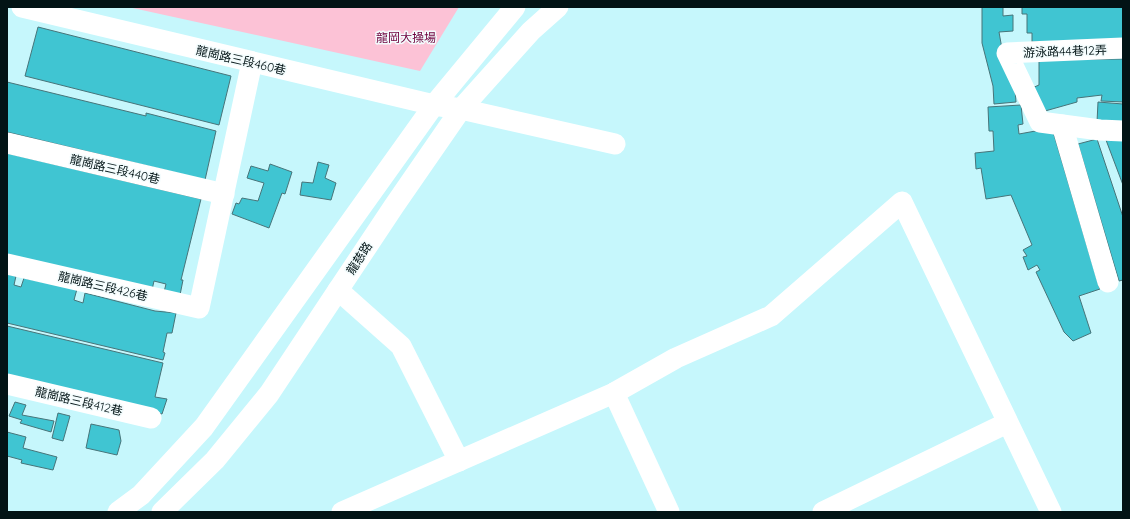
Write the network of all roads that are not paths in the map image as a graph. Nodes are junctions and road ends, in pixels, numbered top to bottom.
1 (22, 7) edge
2 (515, 7) edge
3 (558, 7) edge
4 (1123, 48) edge
5 (252, 62) junction
6 (434, 105) junction
7 (461, 109) junction
8 (1062, 125) junction
9 (1123, 131) edge
10 (7, 143) edge
11 (615, 144) dead end
12 (224, 194) junction
13 (7, 264) edge
14 (1108, 282) dead end
15 (338, 290) junction
16 (7, 384) edge
17 (614, 393) junction
18 (150, 418) dead end
19 (1007, 423) junction
20 (459, 461) junction
21 (118, 512) edge
22 (162, 512) edge
23 (342, 512) edge
24 (669, 512) edge
25 (823, 512) edge
26 (1051, 512) edge

1 - 5 street, 龍崗路三段460巷
2 - 6 street
3 - 7 street, 龍慈路
4 - 8 street, 游泳路44巷12弄
5 - 6 street, 龍崗路三段460巷
5 - 12 street
6 - 7 street, 龍崗路三段460巷
6 - 21 street
7 - 11 street, 龍崗路三段460巷
7 - 15 street, 龍慈路
8 - 9 street
8 - 14 street
10 - 12 street, 龍崗路三段440巷
12 - 13 street, 龍崗路三段426巷
15 - 20 street
15 - 22 street, 龍慈路
16 - 18 street, 龍崗路三段412巷
17 - 19 street
17 - 20 street
17 - 24 street
19 - 25 street
19 - 26 street
20 - 23 street

